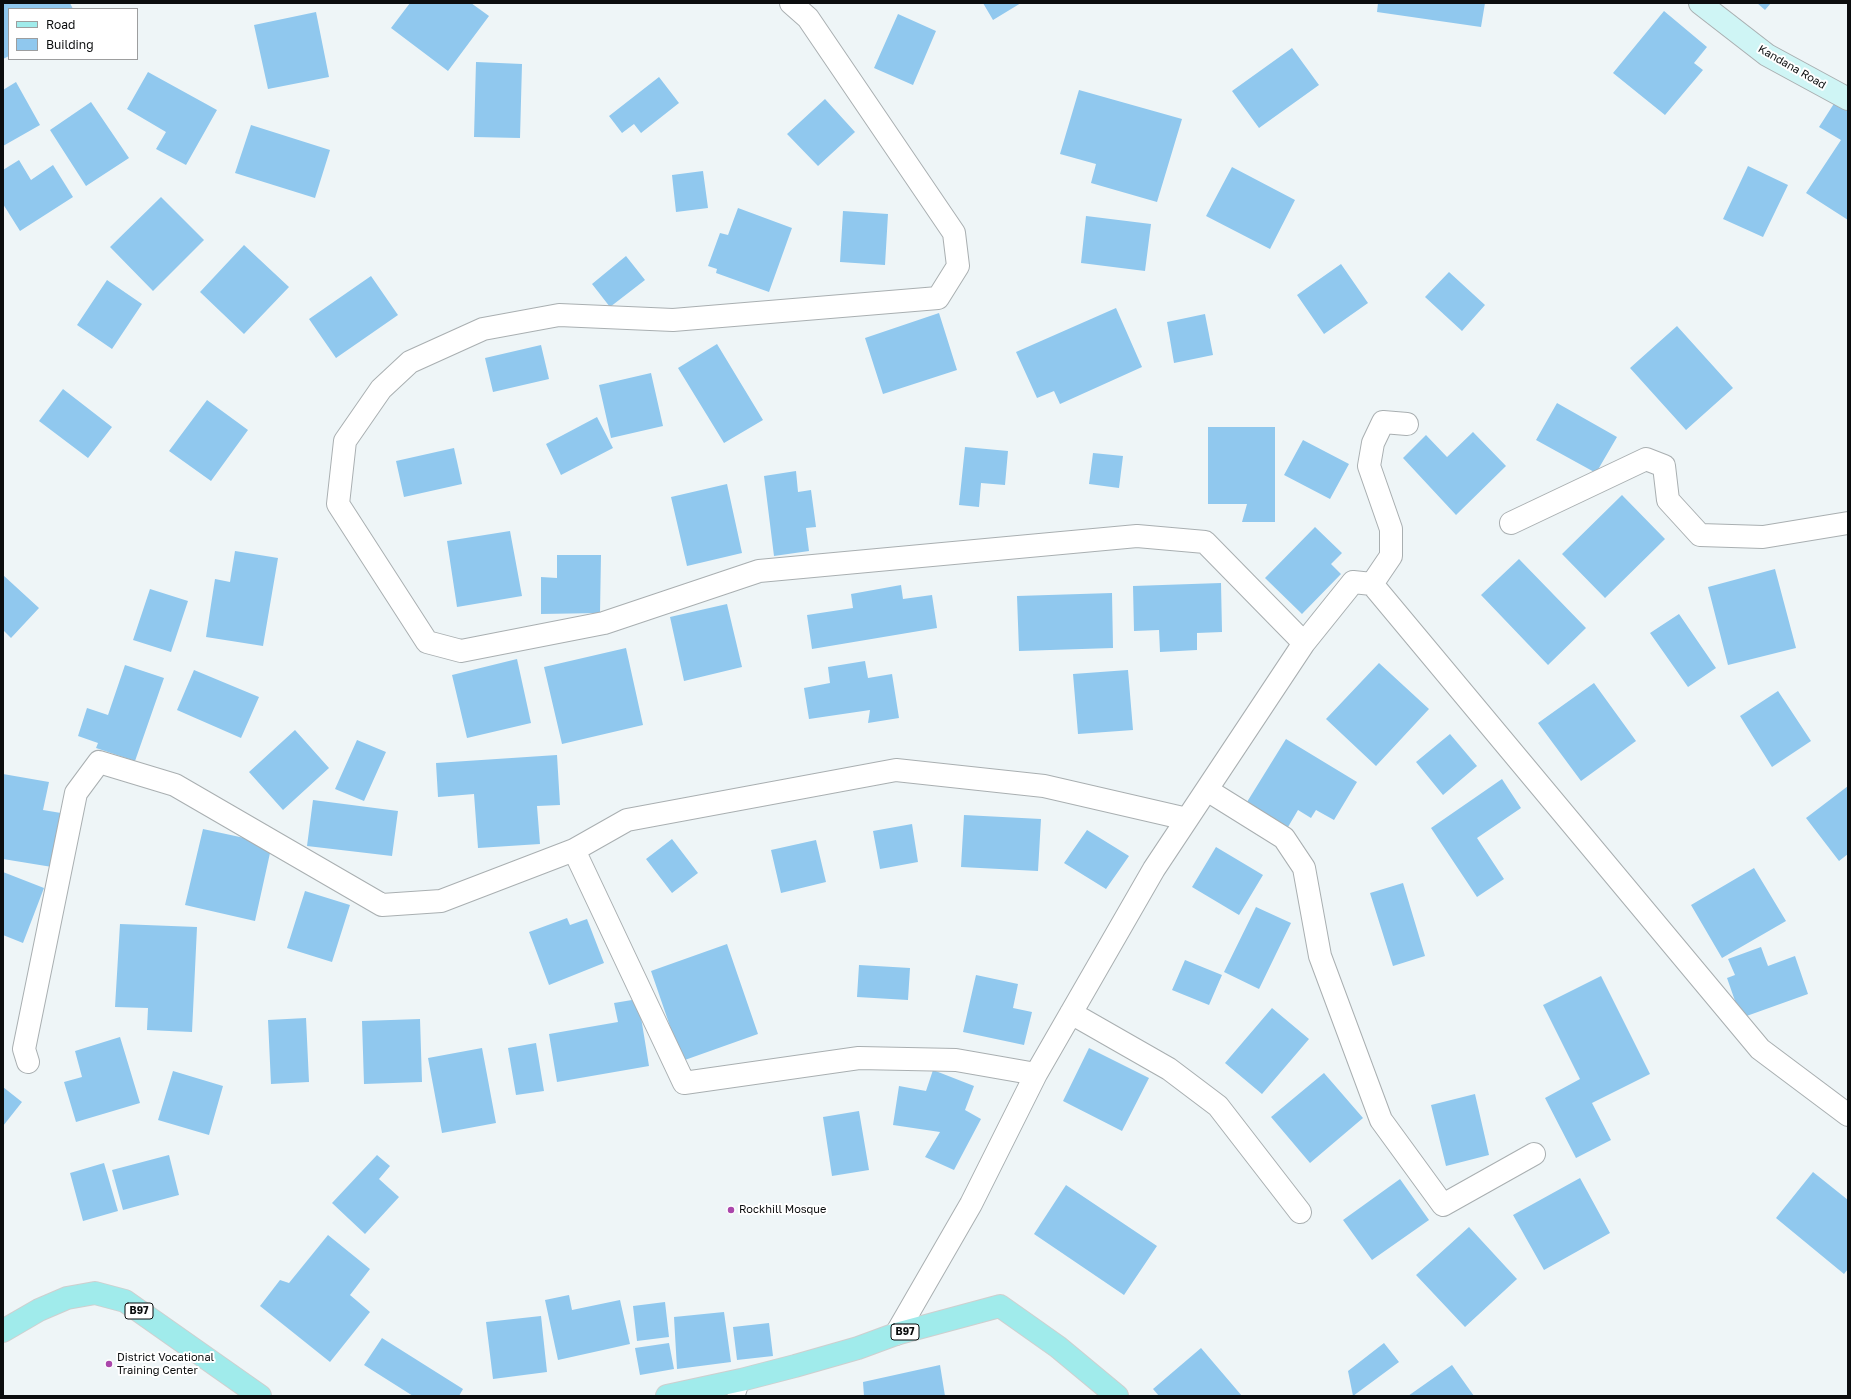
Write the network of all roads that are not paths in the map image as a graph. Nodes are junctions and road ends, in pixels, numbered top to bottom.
1 (791, 3) edge
2 (1700, 3) edge
3 (1848, 99) edge
4 (1407, 424) dead end
5 (1511, 523) dead end
6 (1848, 523) edge
7 (1372, 584) junction
8 (1304, 643) junction
9 (1207, 790) junction
10 (1187, 820) junction
11 (574, 850) junction
12 (1071, 1013) junction
13 (28, 1062) dead end
14 (1036, 1074) junction
15 (1848, 1114) edge
16 (1534, 1154) dead end
17 (1300, 1212) dead end
18 (3, 1331) edge
19 (896, 1334) junction
20 (739, 1388) edge
21 (260, 1396) edge
22 (667, 1396) edge
23 (1117, 1396) edge

1 - 8 street
2 - 3 street, Kandana Road
4 - 7 street
5 - 6 street
7 - 8 street
7 - 15 street
8 - 9 street
9 - 10 street
9 - 16 street
10 - 11 street
10 - 12 street
11 - 13 street
11 - 14 street
12 - 14 street
12 - 17 street
14 - 19 street
18 - 21 main road, B97
19 - 20 main road, B97
19 - 23 main road, B97
20 - 22 main road, B97

